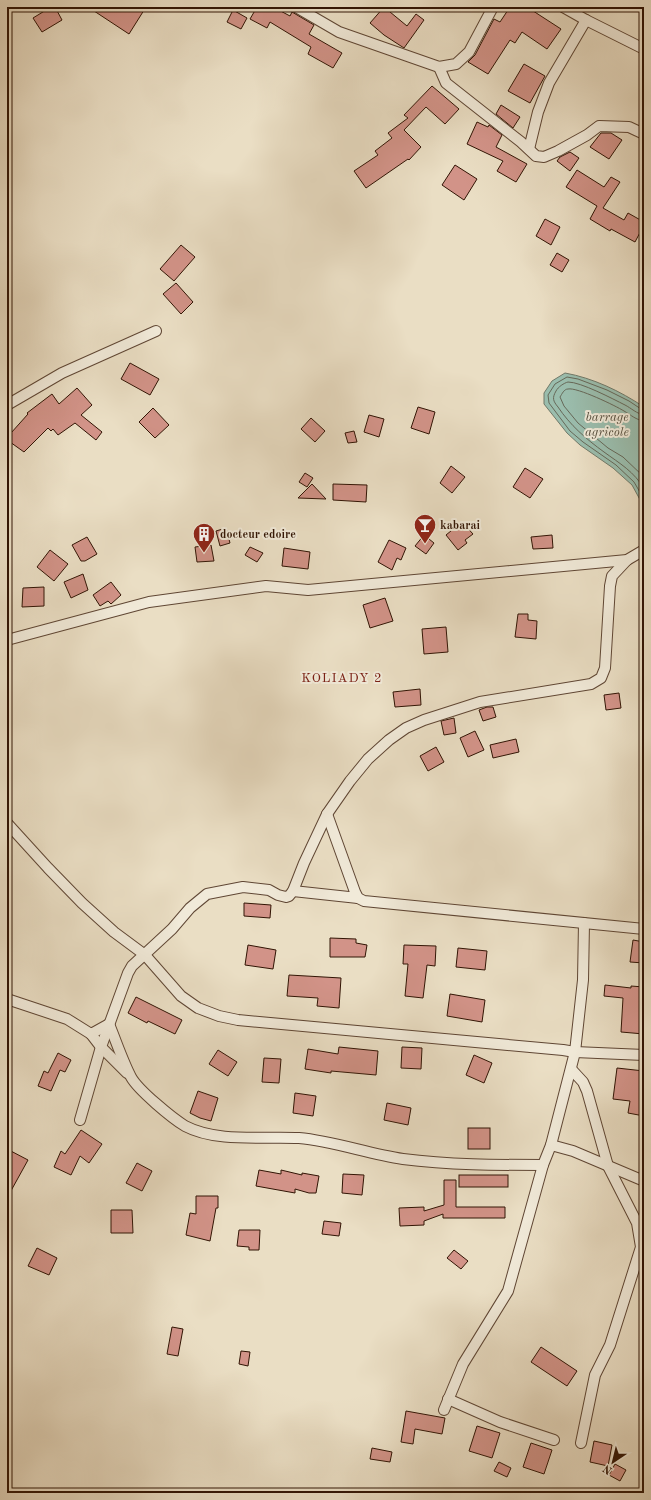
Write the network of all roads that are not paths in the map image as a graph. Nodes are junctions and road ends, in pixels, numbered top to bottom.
1 (296, 7) edge
2 (493, 7) edge
3 (563, 7) edge
4 (586, 20) junction
5 (644, 49) edge
6 (439, 67) junction
7 (644, 134) edge
8 (529, 149) junction
9 (156, 331) dead end
10 (7, 405) edge
11 (644, 550) edge
12 (628, 560) junction
13 (7, 640) edge
14 (327, 814) junction
15 (7, 823) edge
16 (293, 891) junction
17 (358, 898) junction
18 (584, 924) junction
19 (644, 929) edge
20 (145, 955) junction
21 (7, 999) edge
22 (109, 1024) junction
23 (91, 1034) junction
24 (101, 1047) junction
25 (575, 1052) junction
26 (644, 1055) edge
27 (571, 1069) junction
28 (132, 1078) junction
29 (80, 1120) dead end
30 (551, 1145) junction
31 (543, 1165) junction
32 (608, 1166) junction
33 (644, 1181) edge
34 (448, 1399) junction
35 (444, 1410) dead end
36 (554, 1440) dead end
37 (581, 1442) dead end

1 - 6 street
2 - 6 street
3 - 4 street
4 - 5 street
4 - 8 street
6 - 8 street
7 - 8 street
9 - 10 street
11 - 12 street
12 - 13 street
12 - 14 street
14 - 16 street
14 - 17 street
15 - 20 street
16 - 17 street
16 - 20 street
17 - 18 street
18 - 19 street
18 - 25 street
20 - 22 street
20 - 25 street
21 - 23 street
22 - 23 street
22 - 24 street
22 - 28 street
23 - 24 street
24 - 28 street
24 - 29 street
25 - 26 street
25 - 27 street
27 - 30 street
27 - 32 street
28 - 31 street
30 - 31 street
30 - 32 street
31 - 34 street
32 - 33 street
32 - 37 street
34 - 35 street
34 - 36 street

